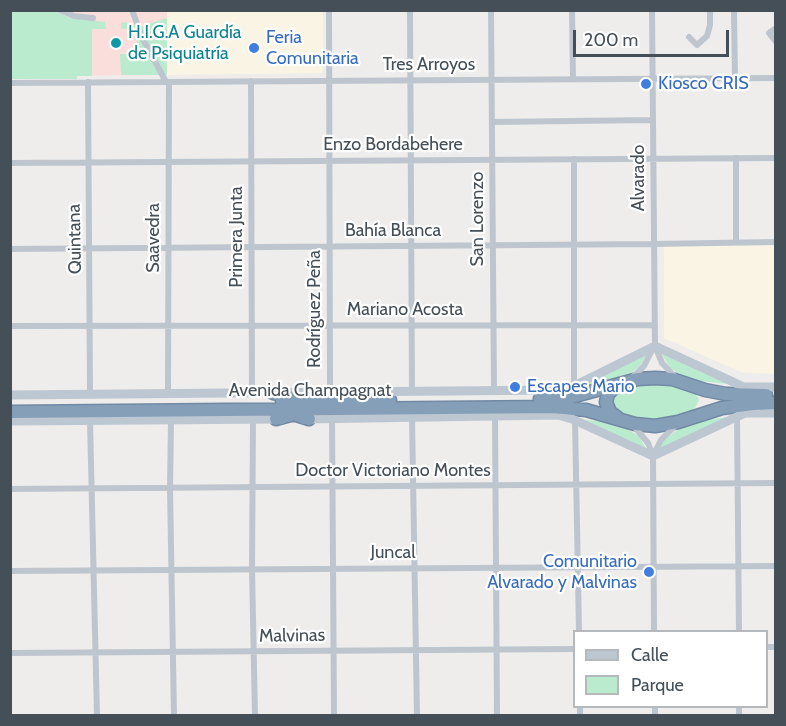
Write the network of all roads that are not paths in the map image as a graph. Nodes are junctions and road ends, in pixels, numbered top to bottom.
1 (60, 10) edge
2 (132, 10) edge
3 (329, 10) edge
4 (410, 10) edge
5 (491, 10) edge
6 (572, 10) edge
7 (652, 10) edge
8 (710, 10) edge
9 (734, 11) edge
10 (93, 18) dead end
11 (776, 28) edge
12 (689, 37) dead end
13 (776, 42) edge
14 (653, 78) junction
15 (735, 78) junction
16 (776, 78) edge
17 (573, 79) junction
18 (410, 80) junction
19 (492, 80) junction
20 (251, 81) junction
21 (330, 81) junction
22 (10, 82) edge
23 (88, 82) junction
24 (167, 82) junction
25 (653, 120) junction
26 (492, 122) junction
27 (736, 158) junction
28 (776, 158) edge
29 (574, 159) junction
30 (654, 159) junction
31 (411, 160) junction
32 (492, 160) junction
33 (251, 161) junction
34 (330, 161) junction
35 (89, 162) junction
36 (169, 162) junction
37 (10, 163) edge
38 (736, 242) junction
39 (776, 242) edge
40 (653, 244) junction
41 (493, 245) junction
42 (574, 245) junction
43 (412, 246) junction
44 (251, 247) junction
45 (330, 247) junction
46 (90, 248) junction
47 (169, 248) junction
48 (10, 249) edge
49 (330, 325) junction
50 (412, 325) junction
51 (494, 325) junction
52 (573, 325) junction
53 (655, 325) junction
54 (10, 326) edge
55 (90, 326) junction
56 (169, 326) junction
57 (252, 326) junction
58 (655, 346) junction
59 (689, 384) junction
60 (574, 386) junction
61 (616, 386) junction
62 (744, 387) junction
63 (776, 387) edge
64 (494, 390) junction
65 (559, 390) junction
66 (412, 392) junction
67 (252, 393) junction
68 (90, 394) junction
69 (168, 394) junction
70 (10, 395) edge
71 (776, 395) edge
72 (10, 403) edge
73 (776, 404) edge
74 (310, 405) junction
75 (331, 405) junction
76 (352, 405) junction
77 (386, 405) junction
78 (276, 406) junction
79 (10, 412) edge
80 (776, 413) edge
81 (558, 415) junction
82 (741, 415) junction
83 (495, 416) junction
84 (412, 417) junction
85 (689, 418) junction
86 (253, 420) junction
87 (575, 420) junction
88 (619, 420) junction
89 (10, 421) edge
90 (90, 421) junction
91 (171, 421) junction
92 (653, 456) junction
93 (738, 483) junction
94 (776, 483) edge
95 (653, 484) junction
96 (495, 485) junction
97 (576, 485) junction
98 (333, 486) junction
99 (414, 486) junction
100 (253, 487) junction
101 (91, 488) junction
102 (170, 488) junction
103 (10, 489) edge
104 (654, 566) junction
105 (738, 566) junction
106 (776, 566) edge
107 (496, 567) junction
108 (578, 567) junction
109 (415, 568) junction
110 (252, 569) junction
111 (333, 569) junction
112 (171, 570) junction
113 (10, 571) edge
114 (93, 571) junction
115 (579, 630) edge
116 (654, 630) edge
117 (739, 630) edge
118 (496, 649) junction
119 (573, 649) edge
120 (334, 650) junction
121 (416, 650) junction
122 (254, 651) junction
123 (95, 652) junction
124 (173, 652) junction
125 (10, 653) edge
126 (97, 716) edge
127 (174, 716) edge
128 (255, 716) edge
129 (334, 716) edge
130 (417, 716) edge
131 (497, 716) edge

1 - 10 street
2 - 24 street
3 - 21 street, Rodríguez Peña
4 - 18 street
5 - 19 street, San Lorenzo
6 - 17 street
7 - 14 street, Alvarado
8 - 12 street
9 - 15 street
11 - 13 street
14 - 15 street, Tres Arroyos
14 - 17 street, Tres Arroyos
14 - 25 street, Alvarado
15 - 16 street, Tres Arroyos
17 - 19 street, Tres Arroyos
18 - 19 street, Tres Arroyos
18 - 21 street, Tres Arroyos
18 - 31 street
19 - 26 street, San Lorenzo
20 - 21 street, Tres Arroyos
20 - 24 street, Tres Arroyos
20 - 33 street, Primera Junta
21 - 34 street, Rodríguez Peña
22 - 23 street, Tres Arroyos
23 - 24 street, Tres Arroyos
23 - 35 street, Quintana
24 - 36 street, Saavedra
25 - 26 street
25 - 30 street, Alvarado
26 - 32 street, San Lorenzo
27 - 28 street, Enzo Bordabehere
27 - 30 street, Enzo Bordabehere
27 - 38 street
29 - 30 street, Enzo Bordabehere
29 - 32 street, Enzo Bordabehere
29 - 42 street
30 - 40 street, Alvarado
31 - 32 street, Enzo Bordabehere
31 - 34 street, Enzo Bordabehere
31 - 43 street
32 - 41 street, San Lorenzo
33 - 34 street, Enzo Bordabehere
33 - 36 street, Enzo Bordabehere
33 - 44 street, Primera Junta
34 - 45 street, Rodríguez Peña
35 - 36 street, Enzo Bordabehere
35 - 37 street, Enzo Bordabehere
35 - 46 street, Quintana
36 - 47 street, Saavedra
38 - 39 street, Bahía Blanca
38 - 40 street, Bahía Blanca
40 - 42 street, Bahía Blanca
40 - 53 street, Alvarado
41 - 42 street, Bahía Blanca
41 - 43 street, Bahía Blanca
41 - 51 street, San Lorenzo
42 - 52 street
43 - 45 street, Bahía Blanca
43 - 50 street
44 - 45 street, Bahía Blanca
44 - 47 street, Bahía Blanca
44 - 57 street, Primera Junta
45 - 49 street, Rodríguez Peña
46 - 47 street, Bahía Blanca
46 - 48 street, Bahía Blanca
46 - 55 street, Quintana
47 - 56 street, Saavedra
49 - 50 street, Mariano Acosta
49 - 57 street, Mariano Acosta
49 - 75 street, Rodríguez Peña
50 - 51 street, Mariano Acosta
50 - 66 street
51 - 52 street, Mariano Acosta
51 - 64 street, San Lorenzo
52 - 53 street, Mariano Acosta
52 - 60 street
53 - 58 street, Alvarado
54 - 55 street, Mariano Acosta
55 - 56 street, Mariano Acosta
55 - 68 street, Quintana
56 - 57 street, Mariano Acosta
56 - 69 street, Saavedra
57 - 67 street, Primera Junta
58 - 59 street
58 - 60 street, Avenida Champagnat
58 - 61 street
58 - 62 street, Avenida Champagnat
59 - 61 highway, Avenida Champagnat
59 - 62 street, Avenida Champagnat
59 - 71 highway, Avenida Champagnat
59 - 85 highway
60 - 65 street, Avenida Champagnat
61 - 65 street, Avenida Champagnat
61 - 77 highway, Avenida Champagnat
61 - 88 highway
62 - 63 street, Avenida Champagnat
64 - 65 street, Avenida Champagnat
64 - 66 street, Avenida Champagnat
66 - 77 street, Avenida Champagnat
67 - 69 street, Avenida Champagnat
67 - 78 street, Avenida Champagnat
68 - 69 street, Avenida Champagnat
68 - 70 street, Avenida Champagnat
72 - 78 highway, Avenida Champagnat
73 - 85 highway, Avenida Champagnat
74 - 75 highway, Avenida Champagnat
74 - 75 street, Avenida Champagnat
74 - 78 highway, Avenida Champagnat
74 - 78 street, Avenida Champagnat
74 - 78 highway
74 - 78 highway
75 - 76 highway, Avenida Champagnat
75 - 76 street, Avenida Champagnat
75 - 98 street, Rodríguez Peña
76 - 77 highway, Avenida Champagnat
76 - 77 highway
76 - 77 highway
77 - 84 street, Avenida Champagnat
77 - 88 highway, Avenida Champagnat
78 - 79 highway, Avenida Champagnat
78 - 86 street, Avenida Champagnat
80 - 82 street, Avenida Champagnat
81 - 83 street, Avenida Champagnat
81 - 87 street, Avenida Champagnat
81 - 88 street, Avenida Champagnat
82 - 85 street, Avenida Champagnat
82 - 92 street, Avenida Champagnat
82 - 93 street
83 - 84 street, Avenida Champagnat
83 - 96 street
84 - 99 street
85 - 88 highway, Avenida Champagnat
85 - 92 street
86 - 91 street, Avenida Champagnat
86 - 100 street
87 - 92 street, Avenida Champagnat
87 - 97 street
88 - 92 street
89 - 90 street, Avenida Champagnat
90 - 91 street, Avenida Champagnat
90 - 101 street
91 - 102 street
92 - 95 street
93 - 94 street, Doctor Victoriano Montes
93 - 95 street, Doctor Victoriano Montes
93 - 105 street
95 - 97 street, Doctor Victoriano Montes
95 - 104 street
96 - 97 street, Doctor Victoriano Montes
96 - 99 street, Doctor Victoriano Montes
96 - 107 street
97 - 108 street
98 - 99 street, Doctor Victoriano Montes
98 - 100 street, Doctor Victoriano Montes
98 - 111 street, Rodríguez Peña
99 - 109 street
100 - 102 street, Doctor Victoriano Montes
100 - 110 street
101 - 102 street, Doctor Victoriano Montes
101 - 103 street, Doctor Victoriano Montes
101 - 114 street
102 - 112 street
104 - 105 street, Juncal
104 - 108 street, Juncal
104 - 116 street
105 - 106 street, Juncal
105 - 117 street
107 - 108 street, Juncal
107 - 109 street, Juncal
107 - 118 street
108 - 115 street
109 - 111 street, Juncal
109 - 121 street
110 - 111 street, Juncal
110 - 112 street, Juncal
110 - 122 street
111 - 120 street, Rodríguez Peña
112 - 114 street, Juncal
112 - 124 street
113 - 114 street, Juncal
114 - 123 street
118 - 119 street, Malvinas
118 - 121 street, Malvinas
118 - 131 street
120 - 121 street, Malvinas
120 - 122 street, Malvinas
120 - 129 street, Rodríguez Peña
121 - 130 street
122 - 124 street, Malvinas
122 - 128 street
123 - 124 street, Malvinas
123 - 125 street, Malvinas
123 - 126 street
124 - 127 street

